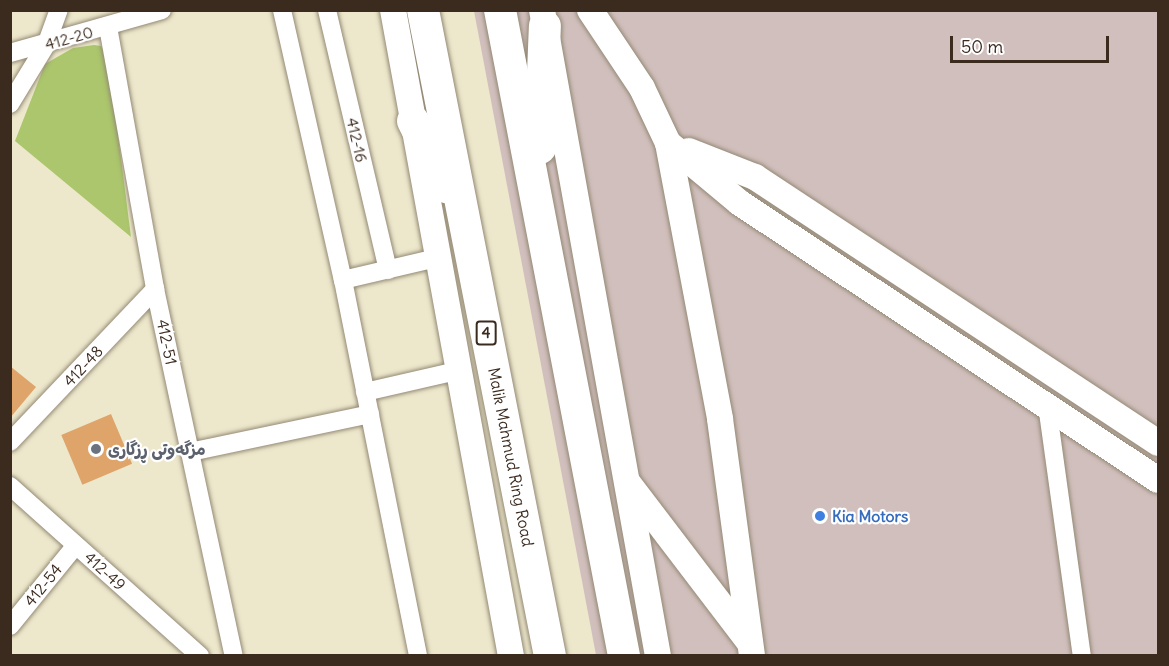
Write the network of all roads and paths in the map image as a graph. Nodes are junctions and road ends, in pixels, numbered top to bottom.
1 (59, 10) edge
2 (162, 10) edge
3 (282, 10) edge
4 (327, 10) edge
5 (393, 10) edge
6 (423, 10) edge
7 (500, 10) edge
8 (592, 11) edge
9 (544, 18) edge
10 (108, 27) junction
11 (46, 45) junction
12 (10, 53) edge
13 (10, 104) edge
14 (413, 121) junction
15 (668, 143) junction
16 (755, 177) junction
17 (538, 197) junction
18 (740, 203) junction
19 (465, 227) junction
20 (437, 258) junction
21 (388, 270) junction
22 (343, 280) junction
23 (155, 289) junction
24 (457, 371) junction
25 (365, 392) junction
26 (1047, 405) junction
27 (370, 414) junction
28 (10, 442) edge
29 (1158, 443) edge
30 (190, 452) junction
31 (624, 477) junction
32 (1158, 480) edge
33 (11, 488) edge
34 (76, 545) junction
35 (10, 626) edge
36 (752, 650) edge
37 (201, 656) edge
38 (234, 656) edge
39 (418, 656) edge
40 (511, 656) edge
41 (550, 656) edge
42 (624, 656) edge
43 (658, 656) edge
44 (1082, 656) edge

1 - 11 street
2 - 10 street, 412-20
3 - 22 street
4 - 21 street, 412-16
5 - 14 street
6 - 19 highway, Malik Mahmud Ring Road / 4
7 - 17 highway
8 - 15 street
9 - 17 highway
9 - 31 street
10 - 11 street, 412-20
10 - 23 street, 412-51
11 - 12 street, 412-20
11 - 13 street
14 - 19 highway
14 - 20 street
15 - 16 street
15 - 18 street
15 - 36 street
16 - 18 street
16 - 29 street
17 - 42 highway
18 - 26 street
19 - 41 highway, Malik Mahmud Ring Road / 4
20 - 21 street
20 - 24 street
21 - 22 street
22 - 25 street
23 - 28 street, 412-48
23 - 30 street, 412-51
24 - 25 street
24 - 40 street
25 - 27 street
26 - 32 street
26 - 44 street
27 - 30 street
27 - 39 street
30 - 38 street, 412-51
31 - 36 street
31 - 43 street
33 - 34 street, 412-49
34 - 35 street, 412-54
34 - 37 street, 412-49

